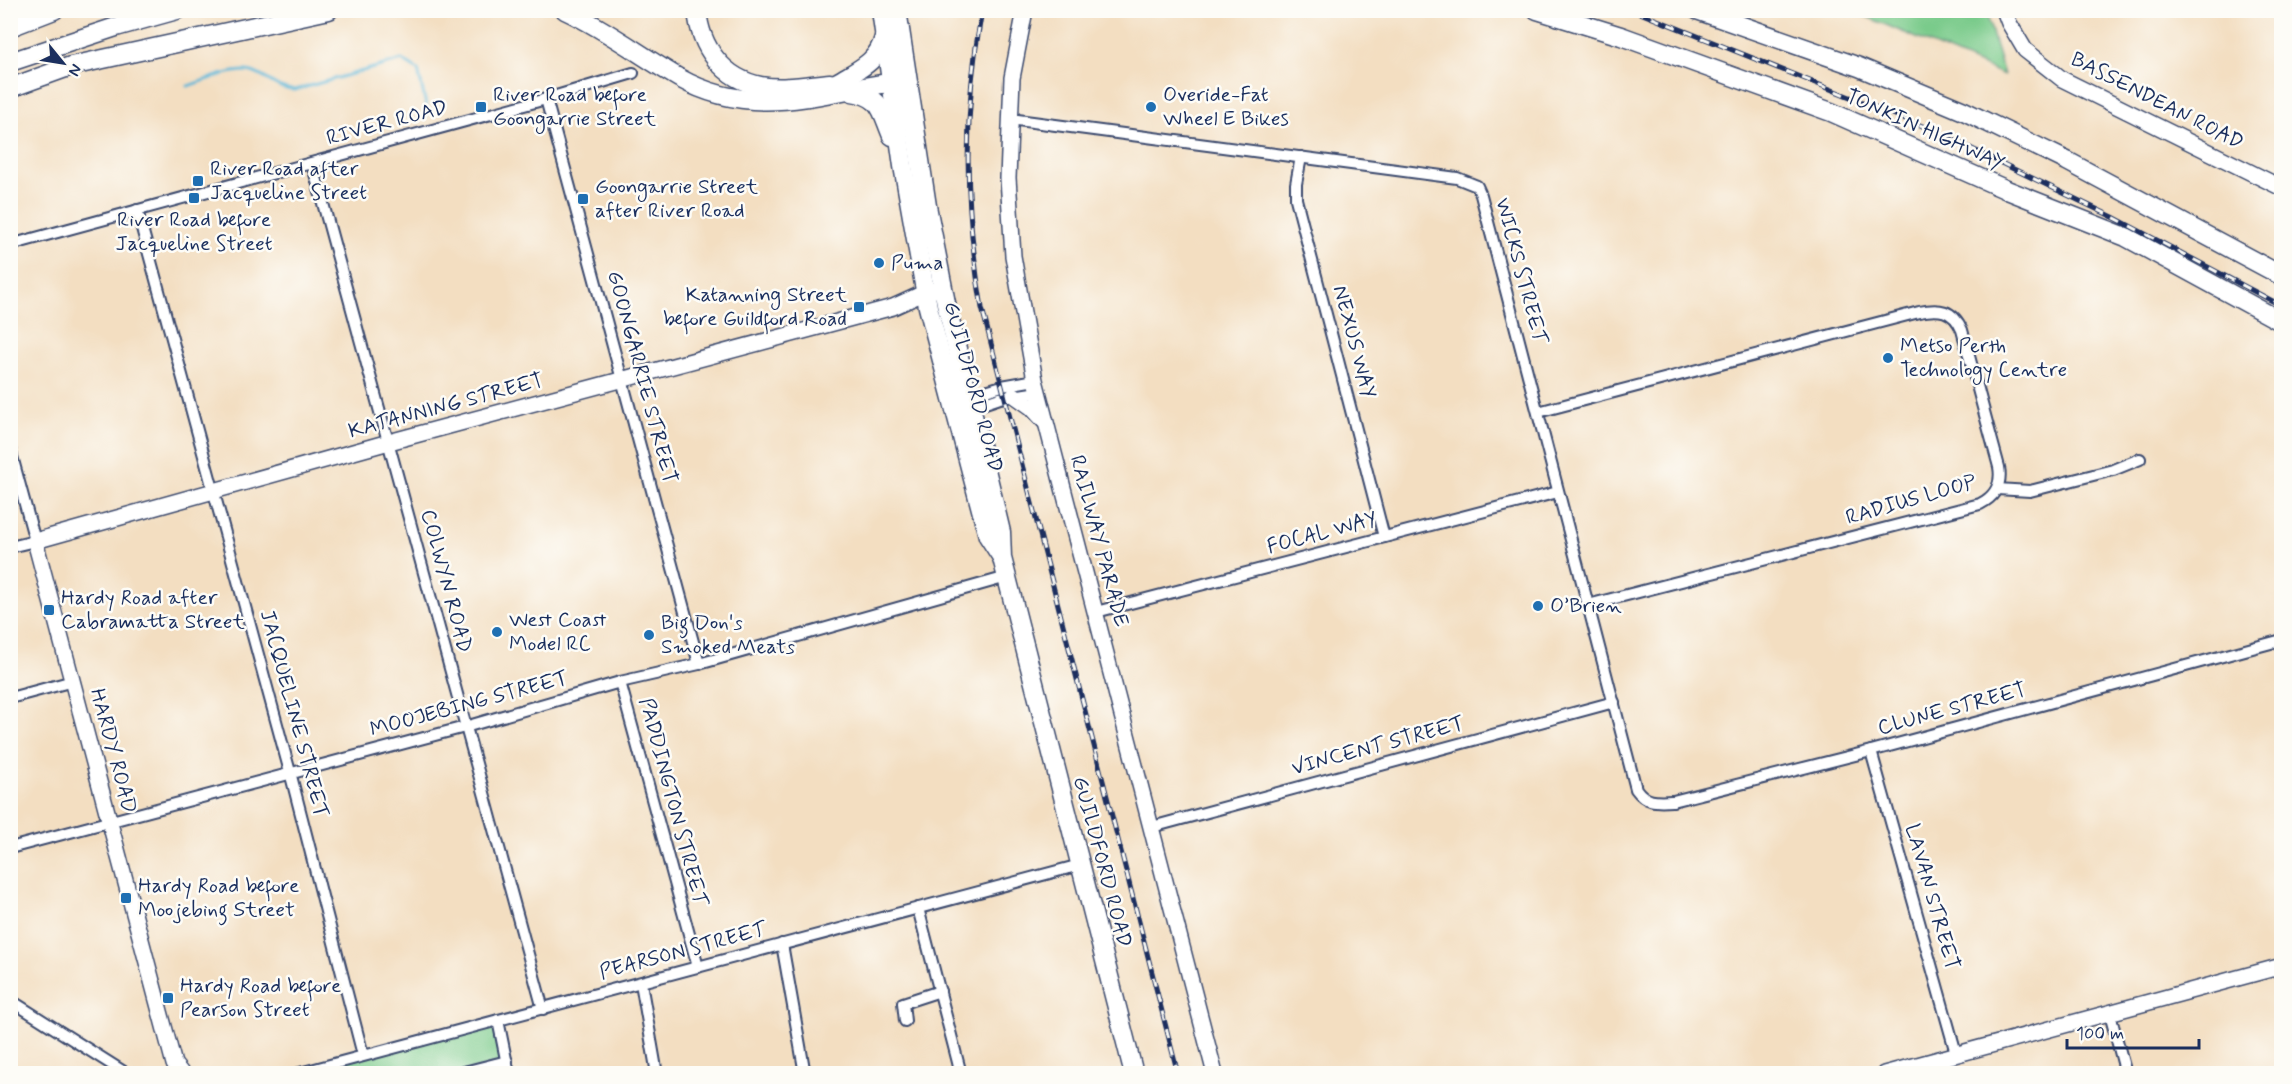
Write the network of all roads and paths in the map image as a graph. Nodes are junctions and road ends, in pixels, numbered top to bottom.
1 (54, 10) edge
2 (177, 10) edge
3 (271, 10) edge
4 (329, 10) edge
5 (566, 10) edge
6 (697, 10) edge
7 (881, 10) edge
8 (897, 10) edge
9 (1025, 10) edge
10 (1527, 10) edge
11 (1697, 10) edge
12 (2004, 10) edge
13 (1545, 13) edge
14 (10, 27) edge
15 (885, 35) junction
16 (103, 59) junction
17 (10, 62) edge
18 (633, 73) dead end
19 (898, 76) junction
20 (842, 86) junction
21 (10, 88) edge
22 (546, 99) junction
23 (1010, 119) junction
24 (1301, 157) junction
25 (312, 163) junction
26 (903, 166) junction
27 (2282, 188) edge
28 (2007, 190) junction
29 (2139, 201) junction
30 (137, 210) junction
31 (10, 245) edge
32 (2282, 264) edge
33 (2282, 276) edge
34 (936, 297) junction
35 (2282, 322) edge
36 (2282, 335) edge
37 (623, 380) junction
38 (1037, 386) junction
39 (1014, 395) junction
40 (962, 405) junction
41 (1538, 412) junction
42 (1047, 424) junction
43 (389, 442) junction
44 (10, 449) edge
45 (2140, 459) dead end
46 (1997, 489) junction
47 (214, 492) junction
48 (1558, 492) junction
49 (1384, 537) junction
50 (35, 541) junction
51 (10, 548) edge
52 (1007, 577) junction
53 (1588, 605) junction
54 (1096, 612) junction
55 (2282, 640) edge
56 (699, 664) junction
57 (73, 681) junction
58 (620, 682) junction
59 (10, 698) edge
60 (1614, 702) junction
61 (465, 727) junction
62 (1871, 751) junction
63 (290, 772) junction
64 (1636, 789) joint
65 (110, 820) junction
66 (1152, 827) junction
67 (10, 848) edge
68 (1080, 865) junction
69 (918, 908) junction
70 (782, 944) junction
71 (2282, 966) edge
72 (698, 967) junction
73 (640, 983) junction
74 (940, 991) junction
75 (10, 1000) edge
76 (543, 1009) junction
77 (2110, 1014) junction
78 (498, 1020) junction
79 (905, 1021) dead end
80 (1956, 1053) junction
81 (363, 1055) junction
82 (507, 1061) junction
83 (176, 1070) edge
84 (127, 1074) edge
85 (296, 1074) edge
86 (456, 1074) edge
87 (509, 1074) edge
88 (657, 1074) edge
89 (806, 1074) edge
90 (961, 1074) edge
91 (1134, 1074) edge
92 (1215, 1074) edge
93 (1884, 1074) edge
94 (2127, 1074) edge

1 - 14 highway
2 - 17 highway
3 - 16 highway
4 - 16 highway
5 - 20 highway
6 - 20 highway
7 - 15 highway, GUILDFORD ROAD
8 - 19 highway, GUILDFORD ROAD
9 - 23 street, RAILWAY PARADE
10 - 13 highway, TONKIN HIGHWAY
11 - 29 highway, TONKIN HIGHWAY
12 - 27 street, BASSENDEAN ROAD
13 - 28 highway, TONKIN HIGHWAY
15 - 19 highway, GUILDFORD ROAD
15 - 20 highway
16 - 21 highway
18 - 22 street, RIVER ROAD
19 - 20 highway
19 - 26 highway, GUILDFORD ROAD
19 - 34 highway, GUILDFORD ROAD
20 - 26 highway
22 - 25 street, RIVER ROAD
22 - 37 street, GOONGARRIE STREET
23 - 24 street, WICKS STREET
23 - 38 street, RAILWAY PARADE
24 - 41 street, WICKS STREET
24 - 49 street, NEXUS WAY
25 - 30 street, RIVER ROAD
25 - 43 street, COLWYN ROAD
26 - 34 highway, GUILDFORD ROAD
28 - 35 highway, TONKIN HIGHWAY
28 - 36 highway
29 - 32 highway
29 - 33 highway, TONKIN HIGHWAY
30 - 31 street, RIVER ROAD
30 - 47 street, JACQUELINE STREET
34 - 37 street, KATANNING STREET
34 - 40 highway, GUILDFORD ROAD
37 - 43 street, KATANNING STREET
37 - 56 street, GOONGARRIE STREET
38 - 39 street
38 - 40 street
38 - 42 street, RAILWAY PARADE
39 - 40 street
39 - 42 street
40 - 52 highway, GUILDFORD ROAD
41 - 46 street, RADIUS LOOP
41 - 48 street, WICKS STREET
42 - 54 street, RAILWAY PARADE
43 - 47 street, KATANNING STREET
43 - 61 street, COLWYN ROAD
44 - 50 street, HARDY ROAD
45 - 46 street
46 - 53 street, RADIUS LOOP
47 - 50 street, KATANNING STREET
47 - 63 street, JACQUELINE STREET
48 - 49 street, FOCAL WAY
48 - 53 street, WICKS STREET
49 - 54 street, FOCAL WAY
50 - 51 street, KATANNING STREET
50 - 57 street, HARDY ROAD
52 - 56 street, MOOJEBING STREET
52 - 68 highway, GUILDFORD ROAD
53 - 60 street, WICKS STREET
54 - 66 street, RAILWAY PARADE
55 - 62 street, CLUNE STREET
56 - 58 street, MOOJEBING STREET
57 - 59 street
57 - 65 street, HARDY ROAD
58 - 61 street, MOOJEBING STREET
58 - 72 street, PADDINGTON STREET
60 - 64 street, WICKS STREET
60 - 66 street, VINCENT STREET
61 - 63 street, MOOJEBING STREET
61 - 76 street, COLWYN ROAD
62 - 64 street, CLUNE STREET
62 - 80 street, LAVAN STREET
63 - 65 street, MOOJEBING STREET
63 - 81 street, JACQUELINE STREET
65 - 67 street, MOOJEBING STREET
65 - 83 street, HARDY ROAD
66 - 92 street, RAILWAY PARADE
68 - 69 street, PEARSON STREET
68 - 91 highway, GUILDFORD ROAD
69 - 70 street, PEARSON STREET
69 - 74 street
70 - 72 street, PEARSON STREET
70 - 89 street
71 - 77 street
72 - 73 street, PEARSON STREET
73 - 76 street, PEARSON STREET
73 - 88 street
74 - 79 street
74 - 90 street
75 - 84 street
76 - 78 street, PEARSON STREET
77 - 80 street
77 - 94 street
78 - 81 street, PEARSON STREET
78 - 82 street
80 - 93 street
81 - 85 street, PEARSON STREET
82 - 86 street
82 - 87 street

